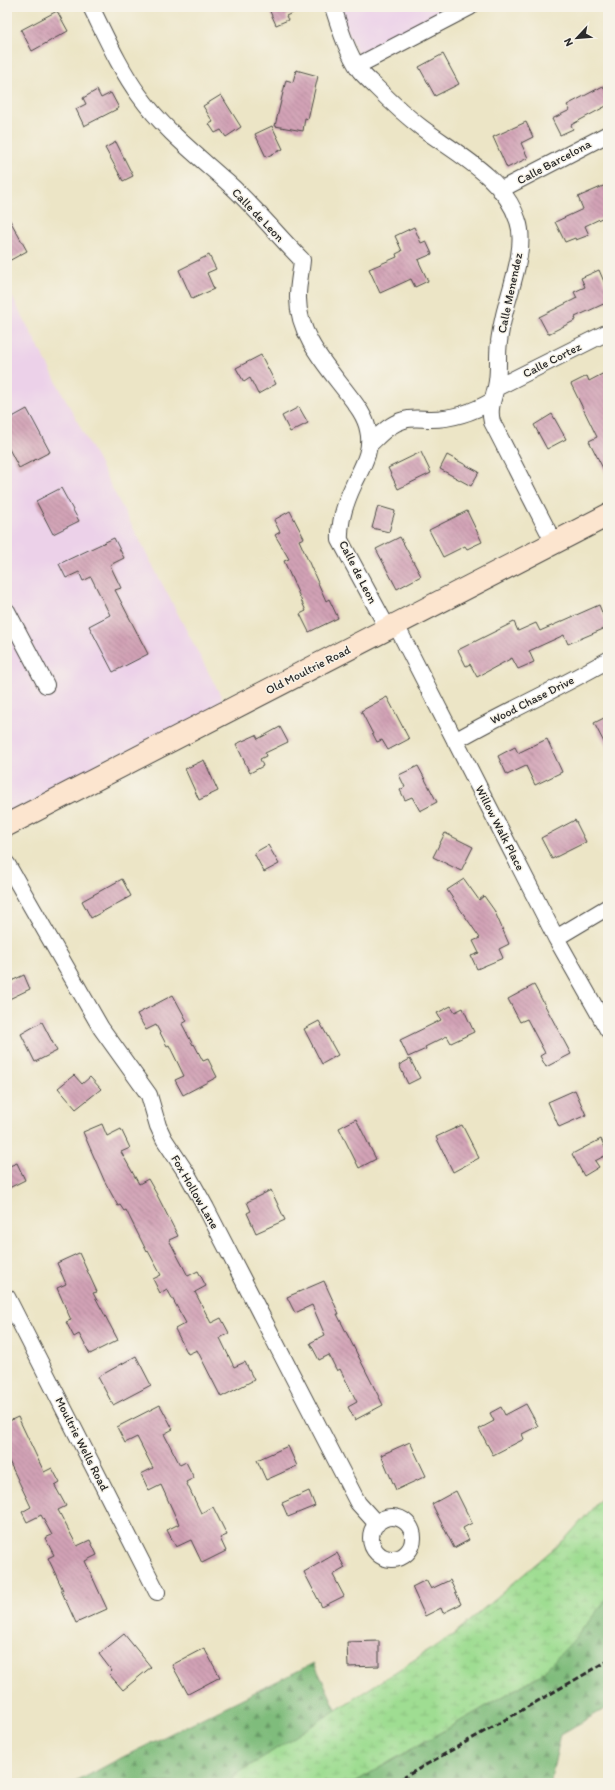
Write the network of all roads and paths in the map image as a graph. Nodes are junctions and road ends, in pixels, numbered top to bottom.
1 (91, 7) edge
2 (333, 7) edge
3 (470, 7) edge
4 (357, 66) junction
5 (608, 134) edge
6 (500, 190) junction
7 (608, 332) edge
8 (494, 394) junction
9 (369, 445) junction
10 (608, 515) edge
11 (554, 543) junction
12 (7, 611) edge
13 (392, 627) junction
14 (608, 660) edge
15 (46, 685) dead end
16 (455, 741) junction
17 (7, 826) edge
18 (7, 864) edge
19 (608, 907) edge
20 (556, 938) junction
21 (608, 1030) edge
22 (7, 1297) edge
23 (377, 1524) dead end
24 (157, 1592) dead end

1 - 9 street, Calle de Leon
2 - 4 street, Calle Menendez
3 - 4 street
4 - 6 street, Calle Menendez
5 - 6 street, Calle Barcelona
6 - 8 street, Calle Menendez
7 - 8 street, Calle Cortez
8 - 9 street
8 - 11 street, Calle Menendez
9 - 13 street, Calle de Leon
10 - 11 main road, Old Moultrie Road
11 - 13 main road, Old Moultrie Road
12 - 15 street
13 - 16 street, Willow Walk Place
13 - 17 main road, Old Moultrie Road
14 - 16 street, Wood Chase Drive
16 - 20 street, Willow Walk Place
18 - 23 street, Fox Hollow Lane
19 - 20 street
20 - 21 street, Willow Walk Place
22 - 24 street, Moultrie Wells Road

